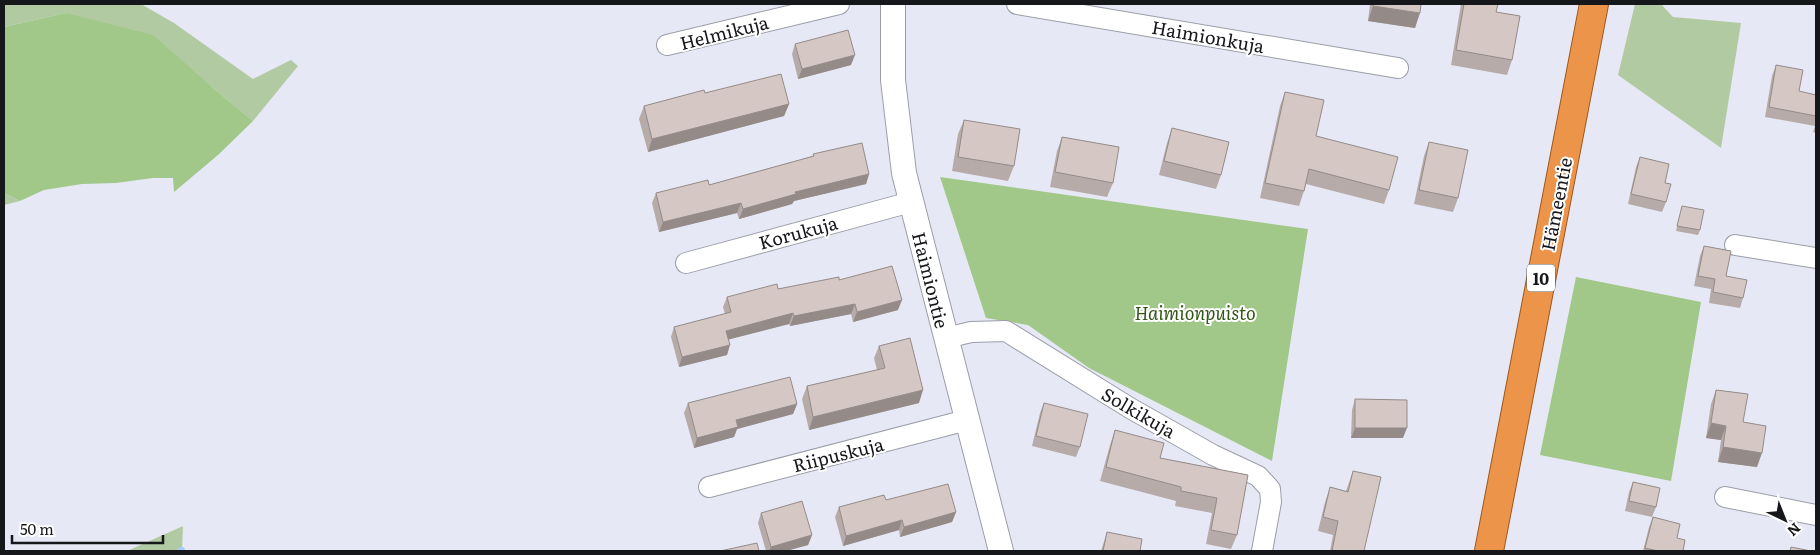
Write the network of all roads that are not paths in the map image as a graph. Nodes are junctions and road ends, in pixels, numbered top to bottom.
1 (839, 4) edge
2 (893, 4) edge
3 (1017, 4) edge
4 (1594, 4) edge
5 (667, 45) dead end
6 (1398, 68) dead end
7 (911, 202) junction
8 (1735, 245) dead end
9 (1816, 258) edge
10 (686, 263) dead end
11 (946, 338) junction
12 (967, 420) junction
13 (709, 486) dead end
14 (1725, 497) dead end
15 (1816, 515) edge
16 (1001, 551) edge
17 (1262, 551) edge
18 (1489, 551) edge

1 - 5 street, Helmikuja
2 - 7 street, Haimiontie
3 - 6 street, Haimionkuja
4 - 18 highway, Hämeentie / 10
7 - 10 street, Korukuja
7 - 11 street, Haimiontie
8 - 9 street
11 - 12 street, Haimiontie
11 - 17 street, Solkikuja
12 - 13 street, Riipuskuja
12 - 16 street, Haimiontie
14 - 15 street

